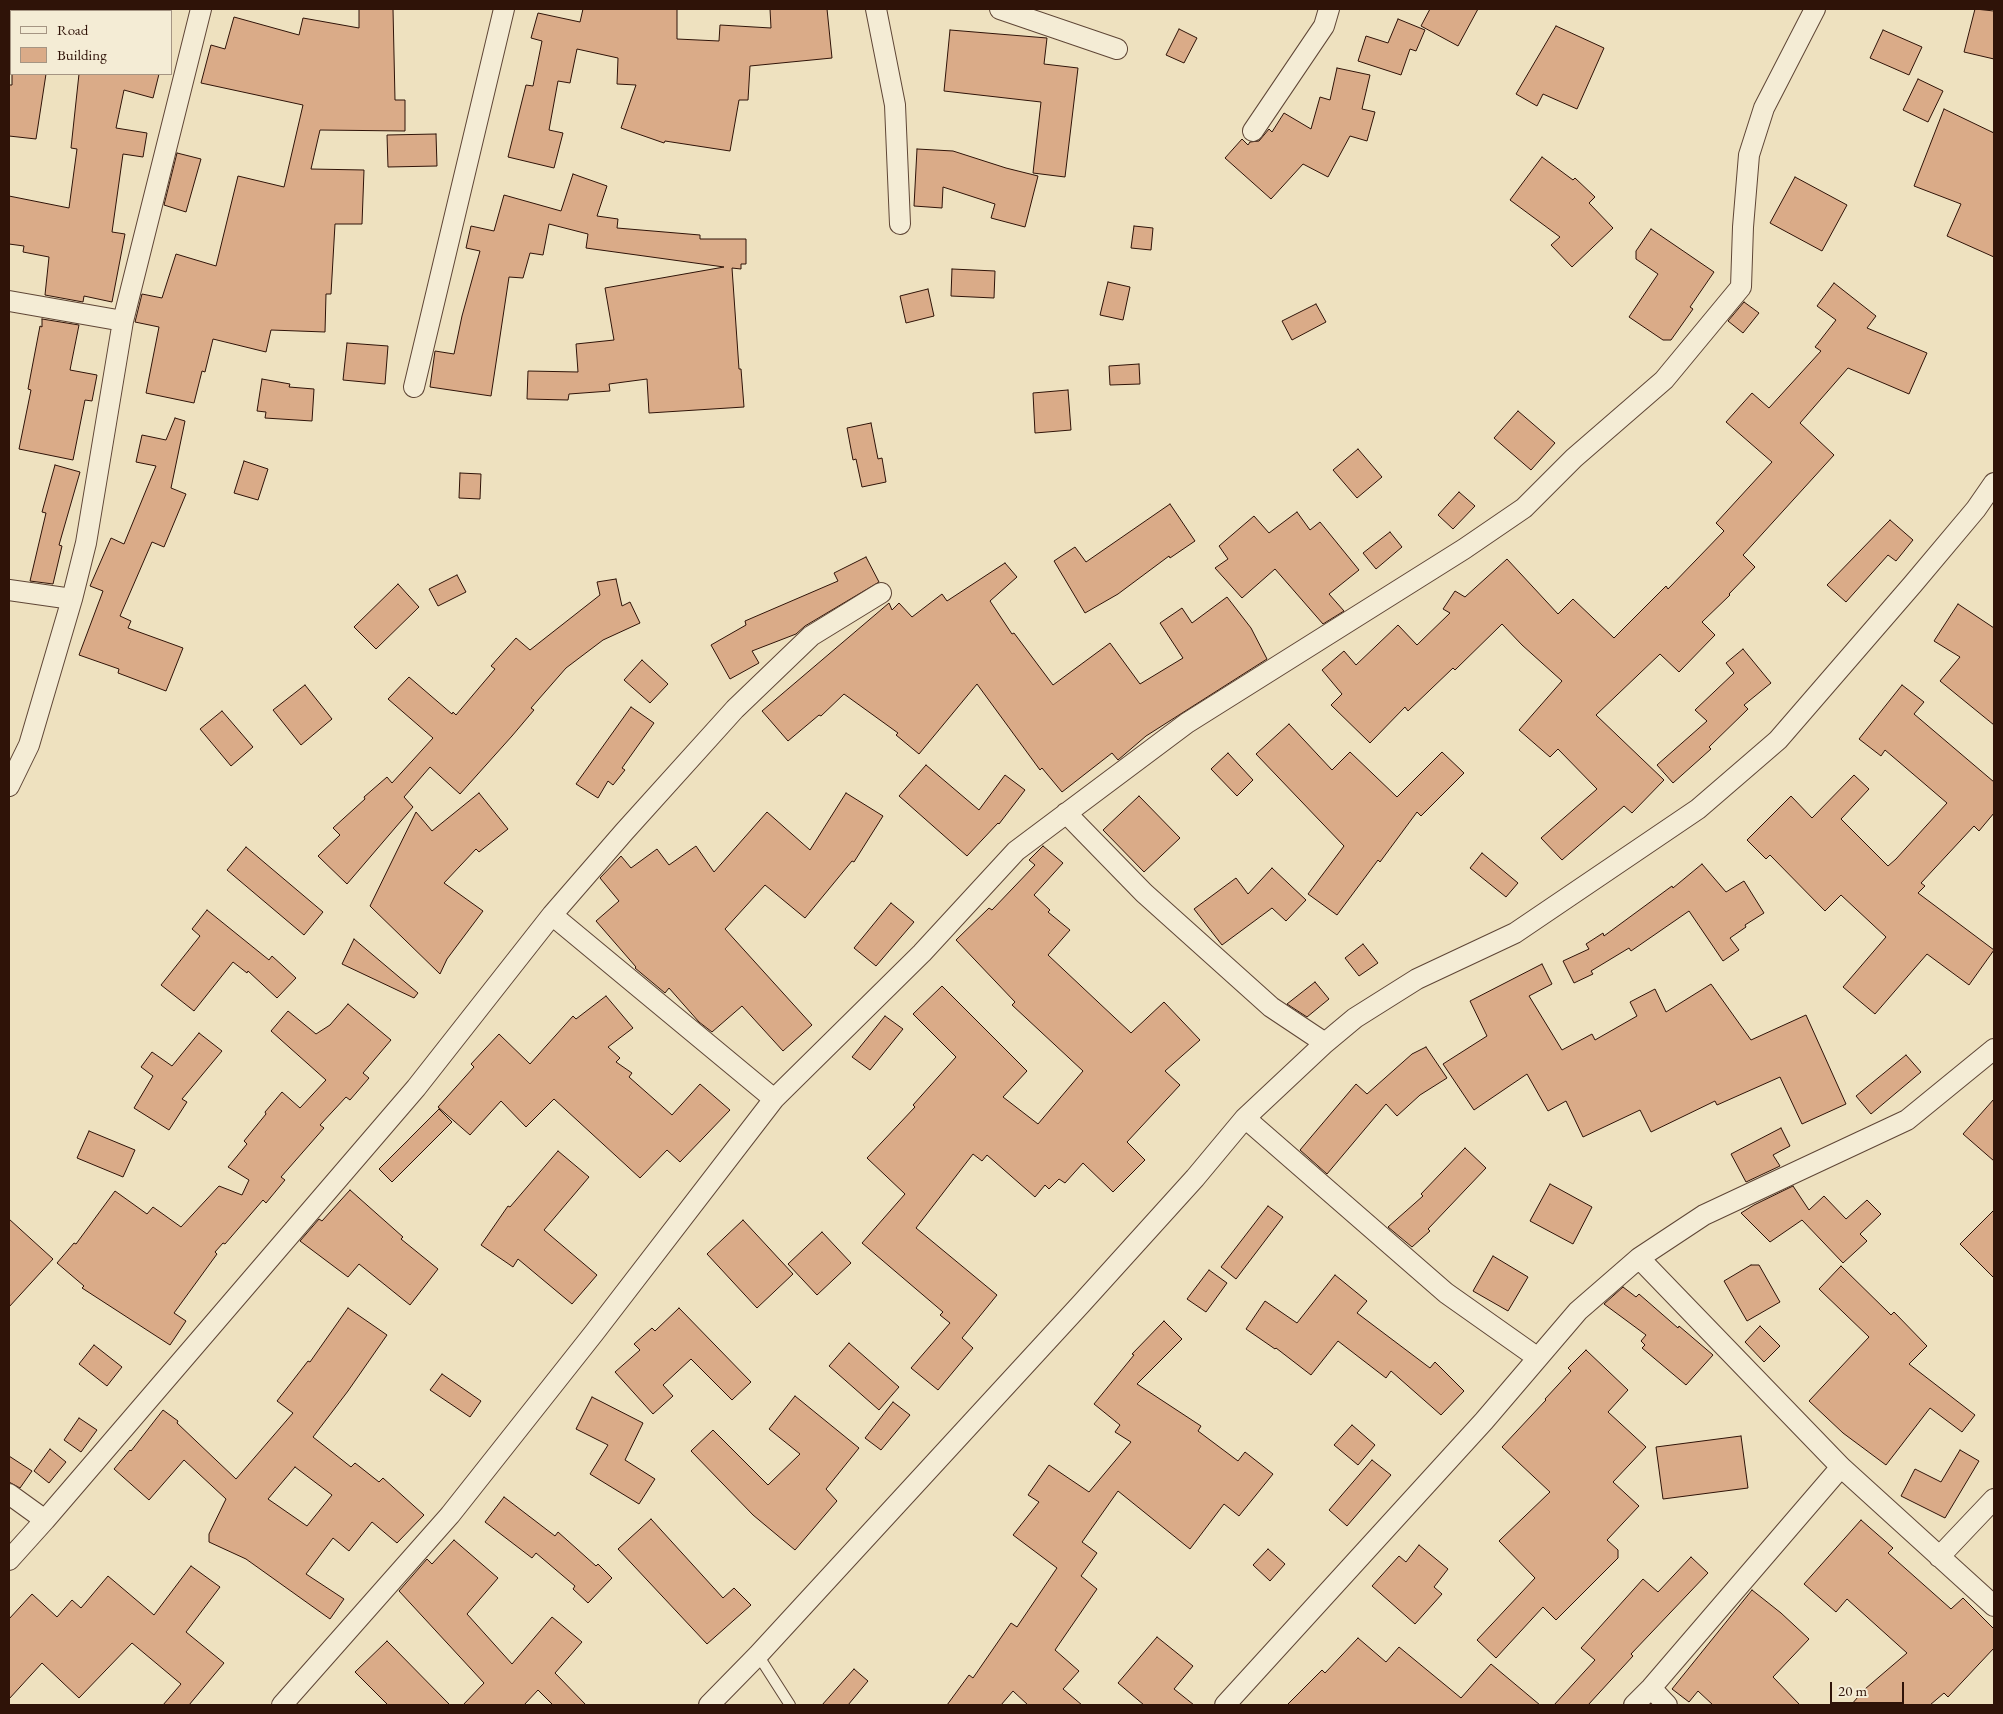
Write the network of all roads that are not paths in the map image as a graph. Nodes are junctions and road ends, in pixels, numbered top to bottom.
1 (201, 9) edge
2 (504, 9) edge
3 (876, 9) edge
4 (1000, 9) edge
5 (1329, 9) edge
6 (1814, 9) edge
7 (1117, 49) dead end
8 (1253, 131) dead end
9 (900, 224) dead end
10 (9, 301) edge
11 (123, 321) junction
12 (414, 387) dead end
13 (1994, 483) edge
14 (9, 590) edge
15 (880, 593) dead end
16 (72, 599) junction
17 (9, 786) edge
18 (1066, 813) junction
19 (552, 915) junction
20 (1325, 1043) junction
21 (1994, 1049) edge
22 (774, 1100) junction
23 (1245, 1118) junction
24 (1640, 1258) junction
25 (1538, 1358) junction
26 (1841, 1468) junction
27 (9, 1494) edge
28 (1994, 1500) edge
29 (45, 1520) junction
30 (1939, 1557) junction
31 (9, 1560) edge
32 (1994, 1606) edge
33 (758, 1655) junction
34 (1651, 1688) junction
35 (282, 1705) edge
36 (709, 1705) edge
37 (790, 1705) edge
38 (1225, 1705) edge
39 (1634, 1705) edge
40 (1667, 1705) edge

1 - 11 street
2 - 12 street
3 - 9 street
4 - 7 street
5 - 8 street
6 - 18 street
10 - 11 street
11 - 16 street
13 - 20 street
14 - 16 street
15 - 19 street
16 - 17 street
18 - 20 street
18 - 22 street
19 - 22 street
19 - 29 street
20 - 23 street
21 - 24 street
22 - 35 street
23 - 25 street
23 - 33 street
24 - 25 street
24 - 26 street
25 - 38 street
26 - 30 street
26 - 34 street
27 - 29 street
28 - 30 street
29 - 31 street
30 - 32 street
33 - 36 street
33 - 37 lane
34 - 39 street
34 - 40 street

